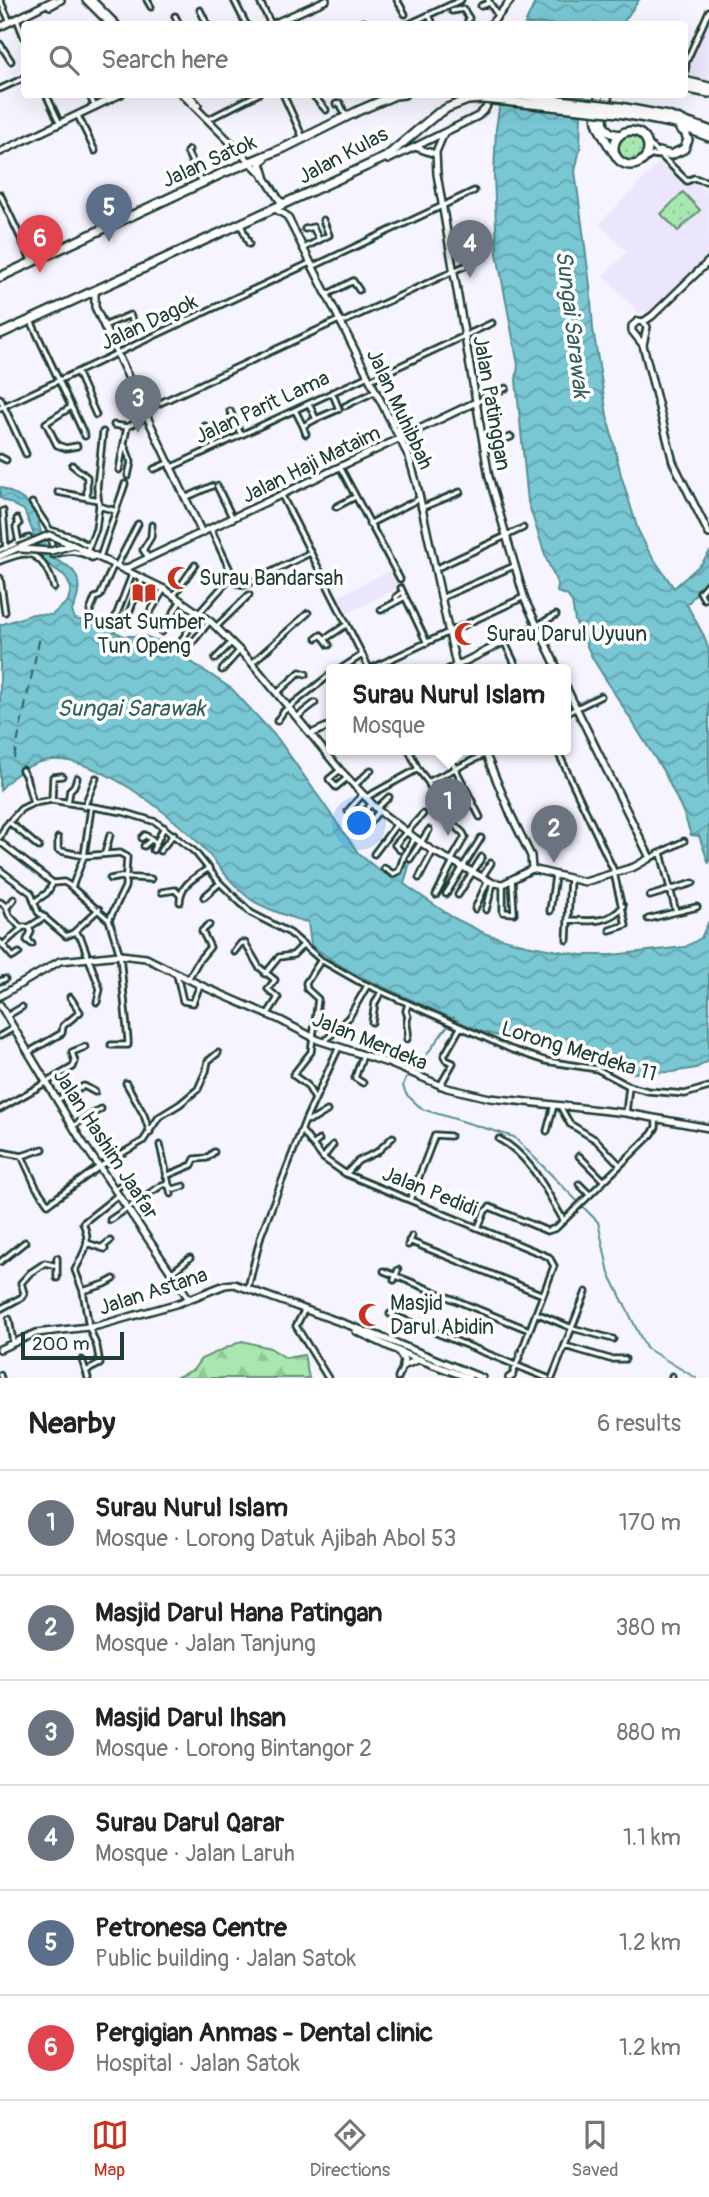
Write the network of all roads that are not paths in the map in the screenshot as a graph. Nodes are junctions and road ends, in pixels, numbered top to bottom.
1 (0, 0) edge
2 (54, 0) edge
3 (61, 0) edge
4 (86, 0) edge
5 (147, 0) edge
6 (234, 0) edge
7 (260, 0) edge
8 (308, 0) edge
9 (326, 0) edge
10 (397, 0) edge
11 (442, 0) edge
12 (461, 0) edge
13 (511, 0) edge
14 (93, 1) edge
15 (489, 1) edge
16 (481, 6) dead end
17 (311, 7) junction
18 (151, 8) dead end
19 (445, 8) junction
20 (200, 10) dead end
21 (452, 11) dead end
22 (709, 11) edge
23 (405, 14) dead end
24 (429, 15) junction
25 (175, 16) dead end
26 (498, 16) junction
27 (16, 19) junction
28 (107, 21) edge
29 (113, 21) edge
30 (178, 21) edge
31 (206, 21) edge
32 (244, 21) edge
33 (271, 21) edge
34 (280, 21) edge
35 (416, 21) edge
36 (432, 21) edge
37 (468, 21) edge
38 (494, 21) edge
39 (0, 27) edge
40 (21, 30) edge
41 (0, 44) edge
42 (688, 58) edge
43 (11, 61) dead end
44 (21, 79) edge
45 (688, 80) edge
46 (709, 87) edge
47 (1, 89) edge
48 (688, 89) edge
49 (709, 93) edge
50 (48, 98) edge
51 (91, 98) edge
52 (113, 98) edge
53 (186, 98) edge
54 (192, 98) edge
55 (250, 98) edge
56 (285, 98) edge
57 (316, 98) edge
58 (388, 98) edge
59 (490, 98) edge
60 (535, 98) edge
61 (599, 98) edge
62 (607, 98) edge
63 (336, 104) dead end
64 (95, 107) junction
65 (326, 110) dead end
66 (620, 110) junction
67 (438, 113) junction
68 (78, 116) junction
69 (346, 117) junction
70 (211, 118) junction
71 (665, 121) junction
72 (60, 124) junction
73 (709, 130) edge
74 (444, 133) junction
75 (619, 135) junction
76 (709, 137) edge
77 (303, 138) junction
78 (647, 142) junction
79 (413, 146) junction
80 (1, 149) edge
81 (189, 150) dead end
82 (95, 151) dead end
83 (614, 152) junction
84 (659, 152) junction
85 (435, 154) junction
86 (266, 155) junction
87 (388, 159) junction
88 (666, 159) junction
89 (643, 160) junction
90 (253, 161) junction
91 (264, 176) junction
92 (709, 182) edge
93 (202, 183) junction
94 (474, 191) dead end
95 (0, 194) edge
96 (290, 203) junction
97 (443, 205) junction
98 (277, 210) junction
99 (287, 216) junction
100 (258, 217) junction
101 (323, 219) dead end
102 (241, 225) junction
103 (305, 229) dead end
104 (319, 240) junction
105 (249, 244) dead end
106 (303, 248) junction
107 (484, 257) dead end
108 (709, 261) edge
109 (32, 262) junction
110 (311, 265) junction
111 (453, 271) junction
112 (0, 276) edge
113 (359, 290) dead end
114 (95, 292) junction
115 (326, 295) junction
116 (81, 298) junction
117 (95, 307) junction
118 (31, 321) junction
119 (340, 322) junction
120 (492, 323) dead end
121 (645, 324) junction
122 (104, 326) junction
123 (128, 328) dead end
124 (0, 336) edge
125 (464, 336) junction
126 (642, 336) junction
127 (117, 354) junction
128 (77, 372) junction
129 (369, 378) junction
130 (59, 381) junction
131 (506, 388) dead end
132 (376, 391) junction
133 (332, 392) junction
134 (0, 398) edge
135 (476, 402) junction
136 (308, 404) junction
137 (345, 406) dead end
138 (2, 407) edge
139 (71, 407) junction
140 (295, 410) junction
141 (144, 411) junction
142 (230, 411) dead end
143 (96, 415) dead end
144 (147, 417) junction
145 (316, 419) junction
146 (114, 425) dead end
147 (205, 426) dead end
148 (303, 426) junction
149 (127, 427) junction
150 (103, 432) dead end
151 (306, 434) dead end
152 (241, 435) junction
153 (85, 436) dead end
154 (511, 437) dead end
155 (400, 438) junction
156 (125, 444) junction
157 (77, 446) dead end
158 (483, 446) junction
159 (214, 447) junction
160 (26, 454) dead end
161 (0, 457) edge
162 (6, 460) dead end
163 (72, 465) dead end
164 (169, 465) junction
165 (340, 467) junction
166 (154, 469) dead end
167 (119, 470) dead end
168 (128, 475) dead end
169 (125, 484) dead end
170 (58, 492) dead end
171 (460, 492) dead end
172 (281, 494) junction
173 (355, 497) junction
174 (87, 498) junction
175 (185, 498) junction
176 (419, 499) junction
177 (32, 503) dead end
178 (99, 503) junction
179 (336, 507) dead end
180 (421, 508) junction
181 (3, 511) dead end
182 (116, 511) junction
183 (17, 519) dead end
184 (233, 519) junction
185 (138, 524) dead end
186 (369, 524) junction
187 (152, 525) dead end
188 (523, 528) dead end
189 (211, 529) junction
190 (50, 530) junction
191 (202, 533) junction
192 (709, 534) edge
193 (505, 536) junction
194 (73, 545) junction
195 (18, 546) junction
196 (6, 548) junction
197 (88, 548) junction
198 (310, 554) junction
199 (32, 555) junction
200 (0, 556) edge
201 (98, 556) junction
202 (149, 559) junction
203 (139, 564) junction
204 (115, 565) junction
205 (195, 565) dead end
206 (514, 566) junction
207 (125, 569) junction
208 (435, 569) junction
209 (138, 575) junction
210 (233, 575) junction
211 (0, 578) edge
212 (400, 579) dead end
213 (708, 584) edge
214 (54, 588) dead end
215 (164, 589) junction
216 (174, 595) junction
217 (249, 595) dead end
218 (405, 597) junction
219 (524, 597) junction
220 (441, 598) junction
221 (704, 599) dead end
222 (182, 600) junction
223 (397, 601) junction
224 (120, 606) junction
225 (130, 610) junction
226 (381, 610) dead end
227 (90, 611) dead end
228 (5, 612) dead end
229 (199, 613) junction
230 (308, 613) dead end
231 (556, 615) dead end
232 (116, 616) dead end
233 (210, 621) junction
234 (143, 624) dead end
235 (124, 625) dead end
236 (346, 625) junction
237 (536, 626) junction
238 (216, 627) junction
239 (162, 632) dead end
240 (448, 633) junction
241 (317, 638) dead end
242 (325, 639) junction
243 (181, 640) dead end
244 (504, 641) junction
245 (232, 642) junction
246 (192, 643) dead end
247 (427, 643) junction
248 (330, 645) dead end
249 (240, 650) junction
250 (362, 655) junction
251 (215, 659) dead end
252 (252, 663) junction
253 (348, 664) edge
254 (367, 664) edge
255 (383, 664) edge
256 (455, 664) edge
257 (463, 664) edge
258 (515, 664) edge
259 (555, 664) edge
260 (222, 670) dead end
261 (306, 674) dead end
262 (326, 678) edge
263 (276, 693) junction
264 (571, 696) edge
265 (601, 696) dead end
266 (315, 702) dead end
267 (289, 708) junction
268 (577, 708) junction
269 (571, 711) edge
270 (297, 717) junction
271 (276, 721) dead end
272 (326, 727) edge
273 (312, 734) junction
274 (326, 752) edge
275 (328, 755) edge
276 (411, 755) edge
277 (448, 755) edge
278 (480, 755) edge
279 (486, 755) edge
280 (558, 755) edge
281 (418, 769) junction
282 (22, 770) dead end
283 (340, 770) junction
284 (371, 770) dead end
285 (455, 770) junction
286 (62, 776) dead end
287 (77, 778) dead end
288 (96, 778) dead end
289 (347, 778) junction
290 (428, 782) junction
291 (354, 786) junction
292 (363, 796) junction
293 (389, 797) dead end
294 (52, 800) junction
295 (33, 803) junction
296 (68, 803) junction
297 (84, 807) junction
298 (91, 808) junction
299 (375, 808) junction
300 (348, 811) dead end
301 (423, 814) dead end
302 (481, 817) dead end
303 (358, 820) dead end
304 (9, 822) junction
305 (0, 824) edge
306 (396, 825) junction
307 (5, 827) junction
308 (164, 827) junction
309 (429, 830) dead end
310 (406, 832) junction
311 (361, 833) dead end
312 (174, 834) junction
313 (110, 835) dead end
314 (58, 838) dead end
315 (142, 838) dead end
316 (481, 838) dead end
317 (0, 840) edge
318 (153, 840) junction
319 (417, 840) junction
320 (684, 841) dead end
321 (144, 846) dead end
322 (39, 847) dead end
323 (153, 850) dead end
324 (400, 850) dead end
325 (160, 851) dead end
326 (433, 851) junction
327 (105, 853) junction
328 (661, 853) junction
329 (374, 855) dead end
330 (84, 856) junction
331 (482, 857) dead end
332 (650, 858) junction
333 (410, 859) dead end
334 (452, 862) junction
335 (491, 863) dead end
336 (209, 867) junction
337 (463, 867) junction
338 (384, 868) dead end
339 (533, 869) junction
340 (0, 870) edge
341 (472, 872) junction
342 (615, 874) junction
343 (555, 876) junction
344 (127, 877) junction
345 (419, 878) dead end
346 (110, 879) dead end
347 (151, 879) dead end
348 (570, 879) junction
349 (487, 880) junction
350 (512, 880) junction
351 (53, 883) junction
352 (220, 883) junction
353 (693, 883) dead end
354 (503, 884) junction
355 (72, 887) junction
356 (671, 890) junction
357 (162, 892) dead end
358 (446, 894) dead end
359 (180, 895) junction
360 (436, 895) dead end
361 (458, 895) dead end
362 (650, 896) dead end
363 (204, 897) dead end
364 (13, 900) dead end
365 (0, 902) edge
366 (34, 902) junction
367 (180, 902) dead end
368 (623, 905) junction
369 (6, 907) junction
370 (697, 907) dead end
371 (99, 909) junction
372 (475, 909) dead end
373 (486, 910) dead end
374 (550, 911) dead end
375 (676, 912) junction
376 (45, 917) junction
377 (648, 919) dead end
378 (109, 920) junction
379 (568, 920) junction
380 (209, 925) dead end
381 (29, 927) junction
382 (21, 928) junction
383 (610, 930) dead end
384 (75, 932) junction
385 (567, 940) dead end
386 (1, 943) edge
387 (32, 944) dead end
388 (302, 946) junction
389 (234, 952) dead end
390 (19, 953) dead end
391 (120, 955) junction
392 (89, 957) junction
393 (321, 960) junction
394 (177, 973) junction
395 (265, 974) junction
396 (188, 979) junction
397 (200, 985) junction
398 (367, 985) junction
399 (382, 992) junction
400 (92, 995) dead end
401 (0, 996) edge
402 (70, 997) dead end
403 (408, 1004) junction
404 (0, 1005) edge
405 (22, 1007) dead end
406 (267, 1015) junction
407 (7, 1016) junction
408 (372, 1022) dead end
409 (459, 1027) junction
410 (14, 1028) junction
411 (0, 1036) edge
412 (313, 1038) junction
413 (407, 1039) dead end
414 (324, 1042) junction
415 (111, 1045) dead end
416 (85, 1047) dead end
417 (339, 1047) junction
418 (28, 1052) junction
419 (218, 1053) dead end
420 (363, 1055) junction
421 (47, 1082) junction
422 (126, 1083) dead end
423 (363, 1083) dead end
424 (440, 1086) junction
425 (629, 1086) junction
426 (709, 1087) edge
427 (95, 1092) dead end
428 (315, 1098) junction
429 (57, 1100) junction
430 (557, 1106) junction
431 (101, 1109) dead end
432 (0, 1110) edge
433 (327, 1111) dead end
434 (626, 1114) junction
435 (656, 1119) junction
436 (305, 1121) junction
437 (73, 1126) junction
438 (709, 1128) edge
439 (302, 1131) junction
440 (547, 1131) dead end
441 (150, 1133) junction
442 (450, 1136) dead end
443 (393, 1137) dead end
444 (499, 1139) dead end
445 (319, 1140) dead end
446 (333, 1144) dead end
447 (160, 1145) dead end
448 (313, 1145) junction
449 (43, 1149) dead end
450 (1, 1152) edge
451 (214, 1152) dead end
452 (22, 1156) junction
453 (579, 1156) dead end
454 (323, 1157) junction
455 (620, 1165) junction
456 (99, 1167) junction
457 (346, 1174) junction
458 (166, 1176) junction
459 (131, 1178) dead end
460 (604, 1181) junction
461 (579, 1184) dead end
462 (168, 1186) junction
463 (184, 1186) dead end
464 (116, 1192) junction
465 (171, 1194) dead end
466 (590, 1195) junction
467 (410, 1200) junction
468 (127, 1209) junction
469 (110, 1220) dead end
470 (564, 1221) junction
471 (478, 1228) junction
472 (412, 1236) dead end
473 (110, 1241) dead end
474 (25, 1242) dead end
475 (87, 1243) junction
476 (57, 1258) dead end
477 (190, 1258) dead end
478 (0, 1262) edge
479 (57, 1266) junction
480 (398, 1270) dead end
481 (384, 1271) dead end
482 (171, 1273) junction
483 (57, 1278) dead end
484 (395, 1278) junction
485 (114, 1279) dead end
486 (248, 1288) junction
487 (83, 1291) junction
488 (586, 1292) dead end
489 (543, 1296) junction
490 (188, 1298) junction
491 (0, 1309) edge
492 (305, 1309) junction
493 (536, 1313) junction
494 (390, 1314) dead end
495 (9, 1319) dead end
496 (89, 1327) junction
497 (354, 1328) junction
498 (572, 1328) junction
499 (529, 1330) junction
500 (613, 1339) dead end
501 (13, 1342) junction
502 (565, 1346) junction
503 (0, 1349) edge
504 (398, 1351) junction
505 (408, 1352) junction
506 (421, 1359) junction
507 (625, 1359) dead end
508 (82, 1360) dead end
509 (515, 1365) junction
510 (403, 1366) junction
511 (86, 1371) junction
512 (511, 1377) edge
513 (88, 1378) edge
514 (328, 1378) edge
515 (398, 1378) edge
516 (470, 1378) edge
517 (482, 1378) edge
518 (550, 1378) edge

1 - 27 street
2 - 27 main road
3 - 27 main road
4 - 28 main road
5 - 18 street
6 - 32 street
7 - 33 street
8 - 17 street
9 - 17 main road
10 - 23 street
11 - 19 street
12 - 19 street
13 - 26 main road
14 - 29 main road
15 - 16 street
15 - 26 street
17 - 34 main road
19 - 24 street
20 - 31 street
21 - 37 street
22 - 42 street
24 - 35 street
24 - 36 street
25 - 30 street
26 - 38 main road
27 - 39 main road
27 - 40 street
41 - 43 street
44 - 47 street
45 - 46 main road
48 - 49 main road
50 - 72 street
51 - 64 street
52 - 64 main road
53 - 90 main road
54 - 70 main road
55 - 70 street
56 - 77 street
57 - 65 street
58 - 69 main road, Jalan Satok
59 - 74 main road, Jalan Kulas
60 - 66 main road, bridge
61 - 83 main road
62 - 75 main road
63 - 69 street
64 - 68 main road
66 - 67 main road, Jalan Kulas, bridge
66 - 71 main road
66 - 73 main road
67 - 87 main road, Jalan Kulas
67 - 96 main road, Jalan Kulas
68 - 72 main road
68 - 82 street
69 - 77 main road, Jalan Satok
70 - 90 main road
71 - 76 main road
71 - 84 main road
72 - 80 main road
74 - 79 main road, Jalan Kulas
74 - 85 main road
75 - 78 main road
75 - 83 main road
77 - 86 main road, Jalan Satok
78 - 84 street
78 - 89 main road
79 - 85 main road
79 - 87 main road, Jalan Kulas
81 - 93 street
83 - 89 main road
84 - 88 street
85 - 97 main road, Jalan Patinggan
86 - 90 main road, Jalan Satok
86 - 91 main road
87 - 96 main road, Jalan Kulas
88 - 89 street
88 - 92 street
90 - 91 main road
90 - 93 main road, Jalan Satok
91 - 96 main road
93 - 109 main road, Jalan Satok
94 - 97 street, Jalan Dagok
95 - 109 street
96 - 98 main road, Jalan Kulas
96 - 99 main road
96 - 100 main road, Jalan Kulas
97 - 110 street, Jalan Dagok
97 - 111 main road, Jalan Patinggan
98 - 99 main road
98 - 100 main road, Jalan Kulas
99 - 106 main road, Jalan Muhibbah
100 - 102 main road, Jalan Kulas
101 - 104 street
102 - 105 street
102 - 114 main road, Jalan Kulas
103 - 104 street
104 - 106 street
106 - 110 main road, Jalan Muhibbah
107 - 111 street
108 - 121 main road
109 - 112 main road, Jalan Satok
110 - 115 main road, Jalan Muhibbah
110 - 127 street, Jalan Dagok
111 - 119 street
111 - 125 main road, Jalan Patinggan
113 - 115 street
114 - 116 main road, Jalan Kulas
114 - 117 main road
115 - 119 main road, Jalan Muhibbah
116 - 117 main road
116 - 118 main road, Jalan Kulas
117 - 122 main road
118 - 124 main road, Jalan Kulas
118 - 130 street
119 - 129 main road, Jalan Muhibbah
119 - 141 street
120 - 125 street, Jalan Parit Lama
121 - 126 main road
121 - 126 main road
122 - 123 street
122 - 127 main road
125 - 129 street, Jalan Parit Lama
125 - 135 main road, Jalan Patinggan
126 - 192 main road
127 - 128 street, Jalan Dagok
127 - 141 main road
128 - 130 street, Jalan Dagok
128 - 143 street
129 - 132 main road, Jalan Muhibbah
129 - 133 street, Jalan Parit Lama
130 - 138 street, Jalan Dagok
130 - 139 street
131 - 135 street, Jalan Haji Mataim
132 - 137 street
132 - 155 main road, Jalan Muhibbah
133 - 136 street, Jalan Parit Lama
133 - 145 street
134 - 138 street
135 - 155 main road, Jalan Haji Mataim
135 - 158 main road, Jalan Patinggan
136 - 140 street, Jalan Parit Lama
136 - 145 street
138 - 160 street
139 - 153 street
139 - 157 street
140 - 148 street
140 - 152 street, Jalan Parit Lama
141 - 144 main road
142 - 152 street
144 - 149 street
144 - 164 main road
145 - 148 street
146 - 149 street
147 - 159 street
148 - 151 street
149 - 156 street
150 - 178 street
152 - 159 street, Jalan Parit Lama
154 - 158 street
155 - 165 main road, Jalan Haji Mataim
155 - 176 main road, Jalan Muhibbah
156 - 167 street
156 - 168 street
158 - 193 main road, Jalan Patinggan
159 - 164 street, Jalan Parit Lama
161 - 162 street
163 - 174 street
164 - 166 street, Jalan Parit Lama
164 - 175 main road
165 - 172 main road, Jalan Haji Mataim
165 - 173 street
169 - 182 street
170 - 174 street
171 - 180 street
172 - 184 main road, Jalan Haji Mataim
172 - 198 street
173 - 179 street
173 - 186 street
174 - 178 street
175 - 184 street
175 - 191 main road
176 - 180 main road, Jalan Muhibbah
176 - 186 street
177 - 190 street
178 - 182 street
178 - 197 street
180 - 208 main road, Jalan Muhibbah
181 - 196 street
182 - 201 street
183 - 195 street
184 - 189 main road, Jalan Haji Mataim
185 - 204 street
186 - 212 street
187 - 202 street
188 - 193 street
189 - 191 main road, Jalan Haji Mataim
189 - 210 street
190 - 197 street
190 - 201 street
191 - 202 main road, Jalan Haji Mataim
193 - 206 main road, Jalan Patinggan
193 - 208 street
194 - 195 main road, bridge
194 - 195 main road, bridge
194 - 197 main road
195 - 196 street
195 - 199 street
195 - 200 main road
196 - 200 street
197 - 201 main road
198 - 210 street
198 - 236 street
199 - 200 street
199 - 214 street
201 - 204 main road
202 - 203 main road, Jalan Haji Mataim
203 - 207 main road, Jalan Haji Mataim
203 - 209 main road
204 - 207 main road
204 - 227 street
205 - 216 street
206 - 219 main road, Jalan Patinggan
206 - 220 street
207 - 209 main road
208 - 220 main road, Jalan Muhibbah
209 - 215 main road
209 - 224 street
209 - 225 street
210 - 229 street
211 - 228 street
213 - 221 street
215 - 216 main road
215 - 234 street
216 - 222 main road
217 - 238 street
218 - 223 street
218 - 223 street
218 - 247 street
219 - 237 main road, Jalan Patinggan
219 - 240 street
220 - 240 main road, Jalan Muhibbah
222 - 229 main road
222 - 239 street
223 - 226 street
224 - 225 street
224 - 232 street
225 - 235 street
229 - 233 main road
229 - 243 street
230 - 252 street
231 - 237 street
233 - 238 main road
233 - 246 street
236 - 242 street
236 - 250 street
237 - 244 main road
237 - 259 main road, Jalan Patinggan
238 - 245 main road
240 - 247 street
240 - 256 main road, Jalan Muhibbah
241 - 242 street
242 - 248 street
244 - 257 main road
244 - 258 street
245 - 249 main road
245 - 251 street
247 - 255 street
249 - 252 main road
249 - 260 street
250 - 253 street
250 - 254 street
252 - 263 main road
261 - 263 street
262 - 267 street
263 - 267 main road
264 - 268 main road
265 - 268 street
266 - 270 street
267 - 270 main road
267 - 271 street
268 - 269 street
268 - 332 main road
270 - 273 main road
272 - 273 main road
273 - 274 main road
275 - 283 main road
276 - 281 street
277 - 285 street
278 - 285 street
279 - 339 main road
280 - 342 street
281 - 290 street
281 - 292 street
282 - 295 street
283 - 289 main road
283 - 289 street
284 - 291 street
285 - 290 street
285 - 302 street
286 - 294 street
287 - 296 street
288 - 297 street
289 - 291 main road
290 - 334 street
291 - 292 main road
292 - 299 main road
292 - 300 street
293 - 299 street
294 - 295 street, Lorong Merdeka 11
294 - 296 street, Lorong Merdeka 11
295 - 304 street, Lorong Merdeka 11
296 - 297 street, Lorong Merdeka 11
297 - 298 street, Lorong Merdeka 11
298 - 308 street, Lorong Merdeka 11
298 - 330 street
299 - 303 street
299 - 306 main road
299 - 311 street
301 - 310 street
304 - 307 street, Lorong Merdeka 11
304 - 322 street
305 - 307 street
306 - 310 main road
306 - 329 street
307 - 317 street, Lorong Merdeka 11
308 - 312 street, Lorong Merdeka 11
308 - 318 street
309 - 319 street
310 - 319 main road
310 - 324 street
312 - 325 street
312 - 336 street, Lorong Merdeka 11
313 - 327 street
314 - 330 street
315 - 318 street
316 - 337 street
317 - 351 street
318 - 321 street
318 - 323 street
319 - 326 main road
319 - 333 street
319 - 338 street
320 - 328 street
326 - 334 main road
326 - 345 street
327 - 330 street
327 - 344 street
328 - 332 street
328 - 356 street
330 - 355 street
331 - 341 street
332 - 342 main road
334 - 337 main road
334 - 360 street
335 - 349 street
336 - 352 street, Lorong Merdeka 11
336 - 359 street
337 - 341 main road
337 - 358 street
339 - 343 main road
339 - 350 main road
340 - 366 street
341 - 349 main road
341 - 361 street
342 - 348 main road
342 - 368 street
343 - 348 main road
343 - 374 street
344 - 346 street
344 - 347 street
344 - 378 street
348 - 379 street
349 - 354 main road
349 - 372 street
349 - 373 street
350 - 354 main road
350 - 354 street
351 - 355 street
351 - 366 street
352 - 363 street
352 - 388 street, Lorong Merdeka 11
353 - 356 street
355 - 371 street
356 - 362 street
356 - 375 street
357 - 359 street
359 - 367 street
364 - 369 street
365 - 369 street
366 - 376 street
368 - 379 street
368 - 383 street
369 - 382 street
370 - 375 street
371 - 378 street
371 - 384 street
375 - 377 street
376 - 381 street
376 - 384 street
378 - 391 street
379 - 385 street
380 - 396 street
381 - 382 street
381 - 387 street
382 - 386 street
384 - 392 street
386 - 390 street
388 - 393 street, Lorong Merdeka 11
388 - 395 street
389 - 395 street
391 - 392 main road, Jalan Merdeka
391 - 394 main road, Jalan Merdeka
391 - 415 street
392 - 400 street
392 - 401 main road, Jalan Merdeka
393 - 398 street, Lorong Merdeka 11
393 - 412 street
394 - 396 main road, Jalan Merdeka
394 - 397 street
395 - 406 street
396 - 397 main road, Jalan Merdeka
397 - 406 main road, Jalan Merdeka
398 - 399 street, Lorong Merdeka 11
398 - 414 street
399 - 403 street, Lorong Merdeka 11
399 - 408 street
402 - 418 street
403 - 409 street, Lorong Merdeka 11
403 - 413 street
404 - 407 main road, Jalan Hashim Jaafar
405 - 407 street
406 - 412 main road, Jalan Merdeka
407 - 410 main road, Jalan Hashim Jaafar
409 - 424 street
409 - 425 street, Lorong Merdeka 11
410 - 411 street
410 - 418 main road, Jalan Hashim Jaafar
412 - 414 main road, Jalan Merdeka
412 - 428 street
414 - 417 main road, Jalan Merdeka
416 - 421 street
417 - 420 main road, Jalan Merdeka
417 - 428 street
418 - 421 main road, Jalan Hashim Jaafar
419 - 441 street
420 - 423 street
420 - 424 main road, Jalan Merdeka
421 - 429 main road, Jalan Hashim Jaafar
421 - 432 street
422 - 441 street
424 - 430 main road, Jalan Merdeka
425 - 426 street, Lorong Merdeka 11
425 - 434 street
427 - 429 street
428 - 436 street
429 - 437 main road, Jalan Hashim Jaafar
430 - 434 main road, Jalan Merdeka
430 - 440 street
430 - 455 street
431 - 437 street
433 - 436 street
434 - 435 main road, Jalan Merdeka
435 - 438 main road, Jalan Merdeka
435 - 455 street
436 - 439 street
437 - 456 main road, Jalan Hashim Jaafar
439 - 448 street, Jalan Pedidi
439 - 486 street
441 - 456 street
442 - 467 street
443 - 457 street
444 - 470 street
445 - 448 street
446 - 454 street
447 - 458 street
448 - 454 street, Jalan Pedidi
449 - 452 street
450 - 452 street
451 - 458 street
452 - 456 street
453 - 460 street
454 - 457 street, Jalan Pedidi
455 - 460 street
456 - 464 main road, Jalan Hashim Jaafar
457 - 467 street, Jalan Pedidi
458 - 462 street
459 - 464 street
460 - 466 street
461 - 466 street
462 - 463 street
462 - 465 street
462 - 468 street
464 - 468 main road, Jalan Hashim Jaafar
464 - 475 street
466 - 470 street
467 - 471 street, Jalan Pedidi
468 - 469 street
468 - 482 main road, Jalan Hashim Jaafar
470 - 471 street
471 - 489 street, Jalan Pedidi
472 - 489 street
473 - 475 street
474 - 478 street
475 - 487 street
476 - 479 street
477 - 482 street
479 - 483 street
479 - 491 street
480 - 484 street
481 - 484 street
482 - 490 main road, Jalan Hashim Jaafar
484 - 499 street
485 - 487 street
486 - 490 main road, Jalan Astana
486 - 492 main road, Jalan Astana
487 - 496 street
488 - 498 street
489 - 493 street
490 - 496 main road, Jalan Astana
492 - 497 main road, Jalan Astana
492 - 514 street
493 - 498 street
493 - 499 street
494 - 509 street
495 - 501 street
496 - 501 main road, Jalan Astana
496 - 511 street
497 - 504 main road, Jalan Astana
497 - 505 main road, Jalan Astana
498 - 500 street
498 - 502 street
499 - 509 street
501 - 503 main road, Jalan Astana
502 - 507 street
502 - 518 street
504 - 505 main road, Jalan Astana
504 - 510 main road
505 - 506 main road, Jalan Astana
505 - 510 street
505 - 517 main road, Jalan Astana
506 - 510 main road
506 - 516 main road, Jalan Astana
508 - 511 street
509 - 512 street
509 - 518 street
510 - 515 street
511 - 513 street

